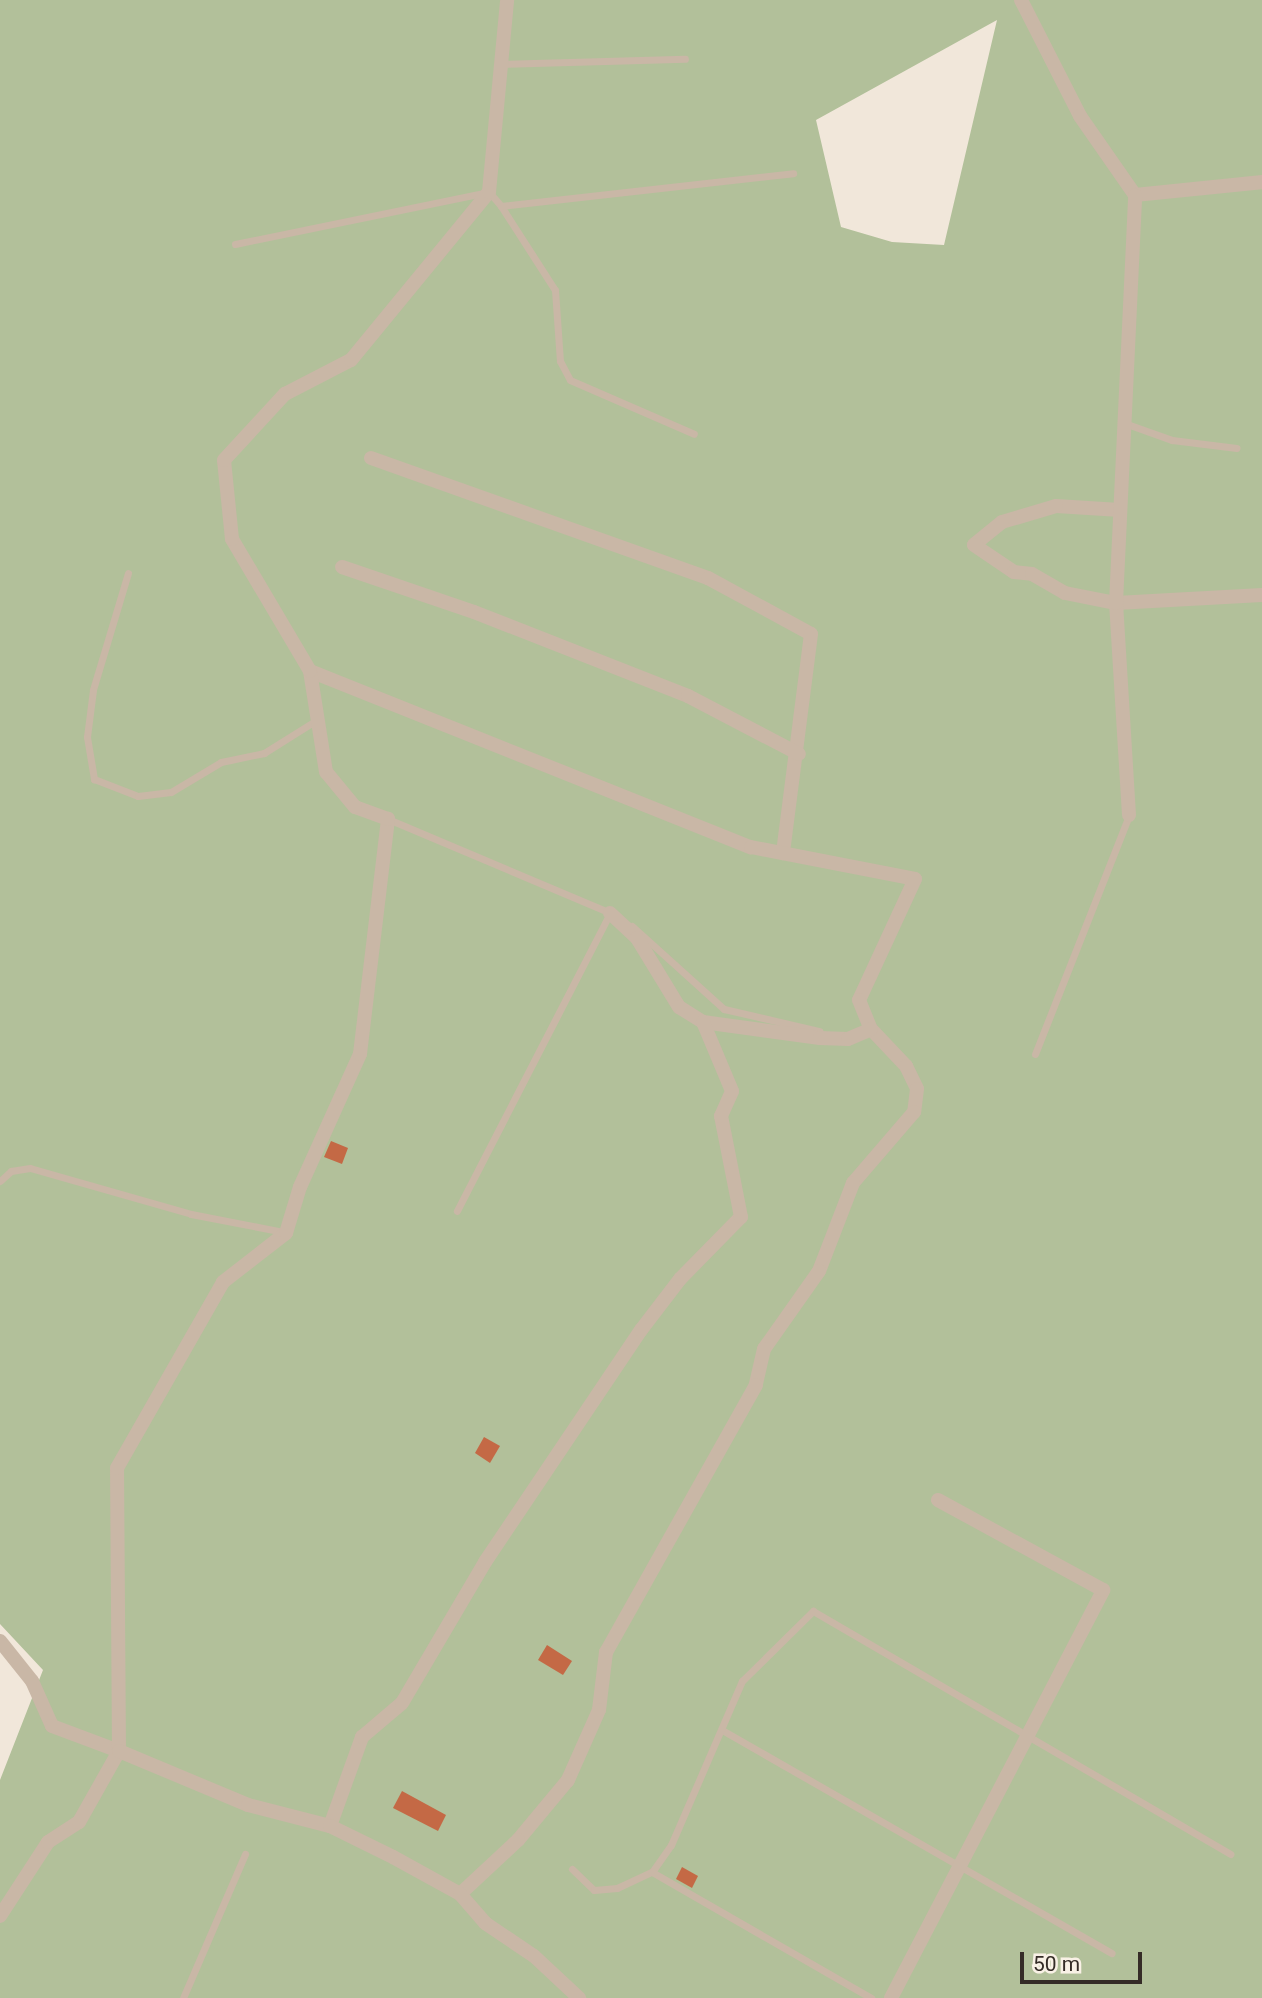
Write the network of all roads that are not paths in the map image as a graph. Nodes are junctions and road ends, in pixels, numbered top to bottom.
1 (507, 0) edge
2 (1021, 0) edge
3 (685, 60) dead end
4 (500, 64) junction
5 (793, 173) dead end
6 (1262, 182) edge
7 (489, 192) junction
8 (1135, 195) junction
9 (501, 206) junction
10 (234, 244) dead end
11 (1127, 424) junction
12 (694, 434) dead end
13 (1237, 447) dead end
14 (371, 458) dead end
15 (1120, 510) junction
16 (342, 568) dead end
17 (128, 573) dead end
18 (1262, 595) edge
19 (1116, 603) junction
20 (310, 671) junction
21 (315, 721) junction
22 (799, 754) junction
23 (1129, 815) joint
24 (388, 819) junction
25 (783, 853) junction
26 (610, 913) junction
27 (703, 1022) junction
28 (871, 1029) junction
29 (1035, 1054) dead end
30 (0, 1181) edge
31 (457, 1211) dead end
32 (286, 1233) junction
33 (938, 1500) dead end
34 (0, 1641) edge
35 (722, 1730) junction
36 (1026, 1731) junction
37 (119, 1751) junction
38 (330, 1826) junction
39 (245, 1854) dead end
40 (1230, 1854) dead end
41 (961, 1866) junction
42 (572, 1869) dead end
43 (652, 1872) junction
44 (460, 1894) junction
45 (0, 1916) edge
46 (1112, 1953) dead end
47 (183, 1998) edge
48 (579, 1998) edge
49 (871, 1998) edge
50 (891, 1998) edge

1 - 4 street
2 - 8 street
3 - 4 lane
4 - 7 street
5 - 9 lane
6 - 8 street
7 - 9 lane
7 - 10 lane
7 - 20 street
8 - 11 street
9 - 12 lane
11 - 13 lane
11 - 15 street
14 - 22 street
15 - 19 street
15 - 19 street
16 - 22 street
17 - 21 lane
18 - 19 street
19 - 23 street
20 - 21 street
20 - 25 street
21 - 24 street
22 - 25 street
23 - 29 lane
24 - 26 lane
24 - 32 street
25 - 28 street
26 - 27 street
26 - 28 lane
26 - 31 lane
27 - 28 street
27 - 38 street
28 - 44 street
30 - 32 lane
32 - 37 street
33 - 36 street
34 - 37 street
35 - 36 lane
35 - 41 lane
35 - 43 lane
36 - 40 lane
36 - 41 street
37 - 38 street
37 - 45 street
38 - 44 street
39 - 47 lane
41 - 46 lane
41 - 50 street
42 - 43 lane
43 - 49 lane
44 - 48 street

